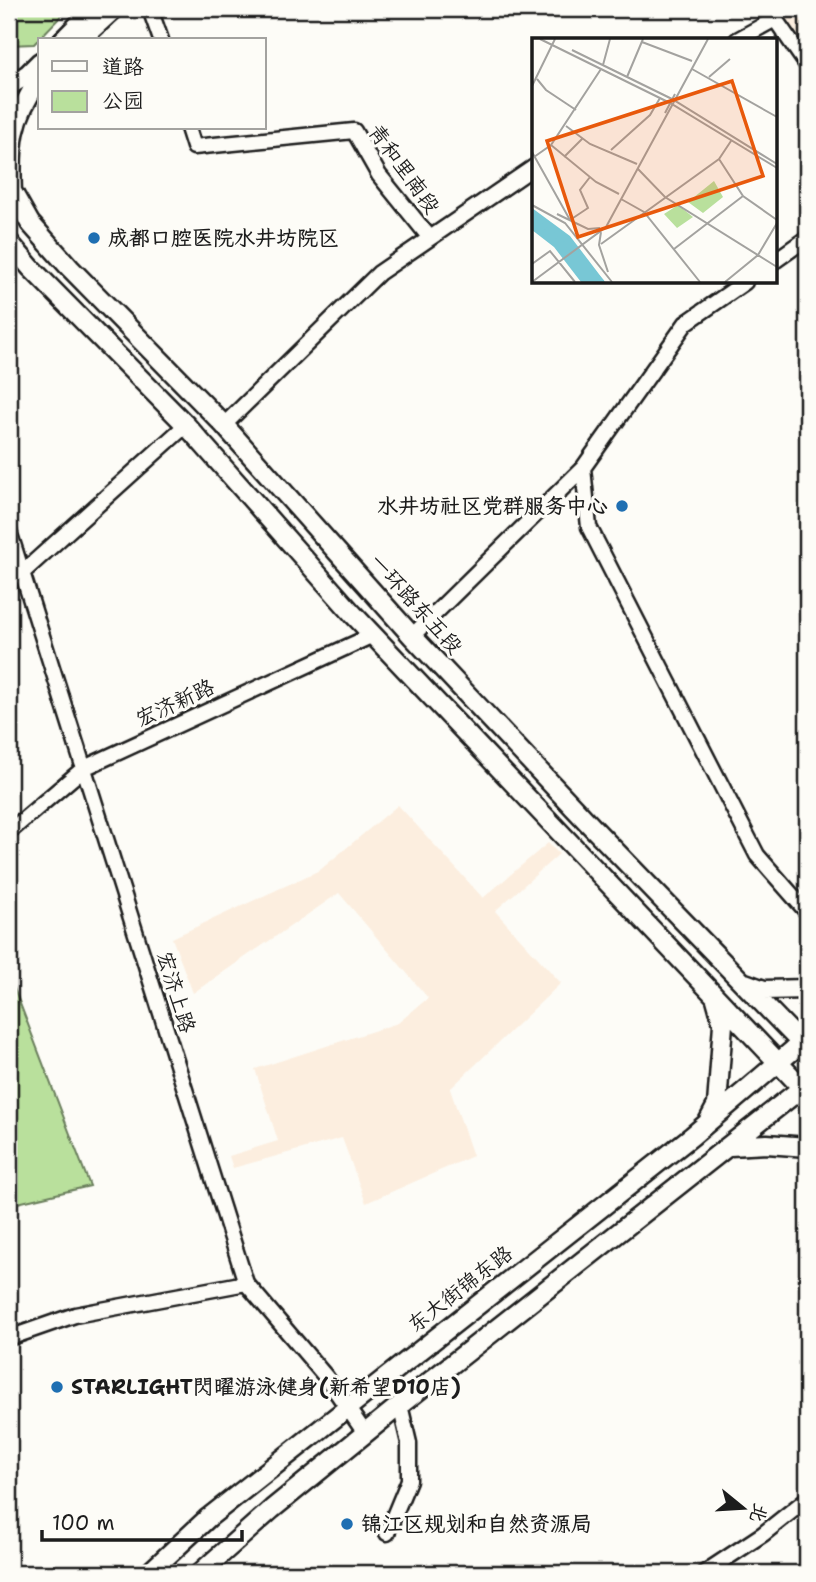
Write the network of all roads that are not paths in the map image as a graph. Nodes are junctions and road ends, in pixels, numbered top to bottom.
1 (94, 9) edge
2 (114, 9) edge
3 (150, 9) edge
4 (773, 14) edge
5 (65, 38) edge
6 (82, 38) edge
7 (160, 38) edge
8 (740, 38) edge
9 (38, 64) edge
10 (807, 65) edge
11 (38, 82) edge
12 (9, 86) edge
13 (189, 130) edge
14 (532, 168) edge
15 (10, 190) edge
16 (430, 238) junction
17 (807, 238) edge
18 (11, 249) edge
19 (778, 259) edge
20 (742, 284) edge
21 (186, 425) junction
22 (224, 425) junction
23 (583, 468) junction
24 (9, 531) edge
25 (15, 575) edge
26 (373, 635) junction
27 (412, 636) junction
28 (84, 768) junction
29 (9, 832) edge
30 (807, 912) edge
31 (743, 982) junction
32 (807, 989) edge
33 (715, 996) junction
34 (806, 1044) edge
35 (779, 1064) junction
36 (806, 1088) edge
37 (707, 1123) junction
38 (730, 1146) junction
39 (807, 1147) edge
40 (246, 1283) junction
41 (9, 1338) edge
42 (400, 1405) junction
43 (347, 1406) junction
44 (365, 1433) junction
45 (807, 1499) edge
46 (387, 1533) dead end
47 (149, 1573) edge
48 (200, 1573) edge
49 (704, 1573) edge

1 - 5 main road
2 - 6 main road
3 - 7 street
4 - 8 street
4 - 10 street
9 - 12 main road
11 - 15 main road
13 - 16 street, 青和里南段
14 - 16 street, 青和里南段
15 - 22 main road, 一环路东五段
16 - 22 street, 青和里南段
17 - 19 street
18 - 21 main road
20 - 23 street
21 - 25 street
21 - 26 main road
22 - 27 main road, 一环路东五段
23 - 27 street
23 - 30 street
24 - 25 street, 宏济上路
25 - 28 street, 宏济上路
26 - 28 street, 宏济新路
26 - 33 main road
27 - 31 main road, 一环路东五段
28 - 29 street, 宏济新路
28 - 40 street, 宏济上路
31 - 32 main road
31 - 34 main road, 一环路东五段
33 - 35 main road
33 - 37 main road
34 - 35 main road, 东大街锦东路
35 - 36 main road
35 - 37 main road, 东大街锦东路
36 - 38 main road
37 - 43 main road, 东大街锦东路
38 - 39 main road
38 - 42 main road
40 - 41 street
40 - 43 street, 宏济上路
42 - 44 main road
42 - 46 street
43 - 44 street, 宏济上路
43 - 47 main road, 东大街锦东路
44 - 48 main road
45 - 49 street

